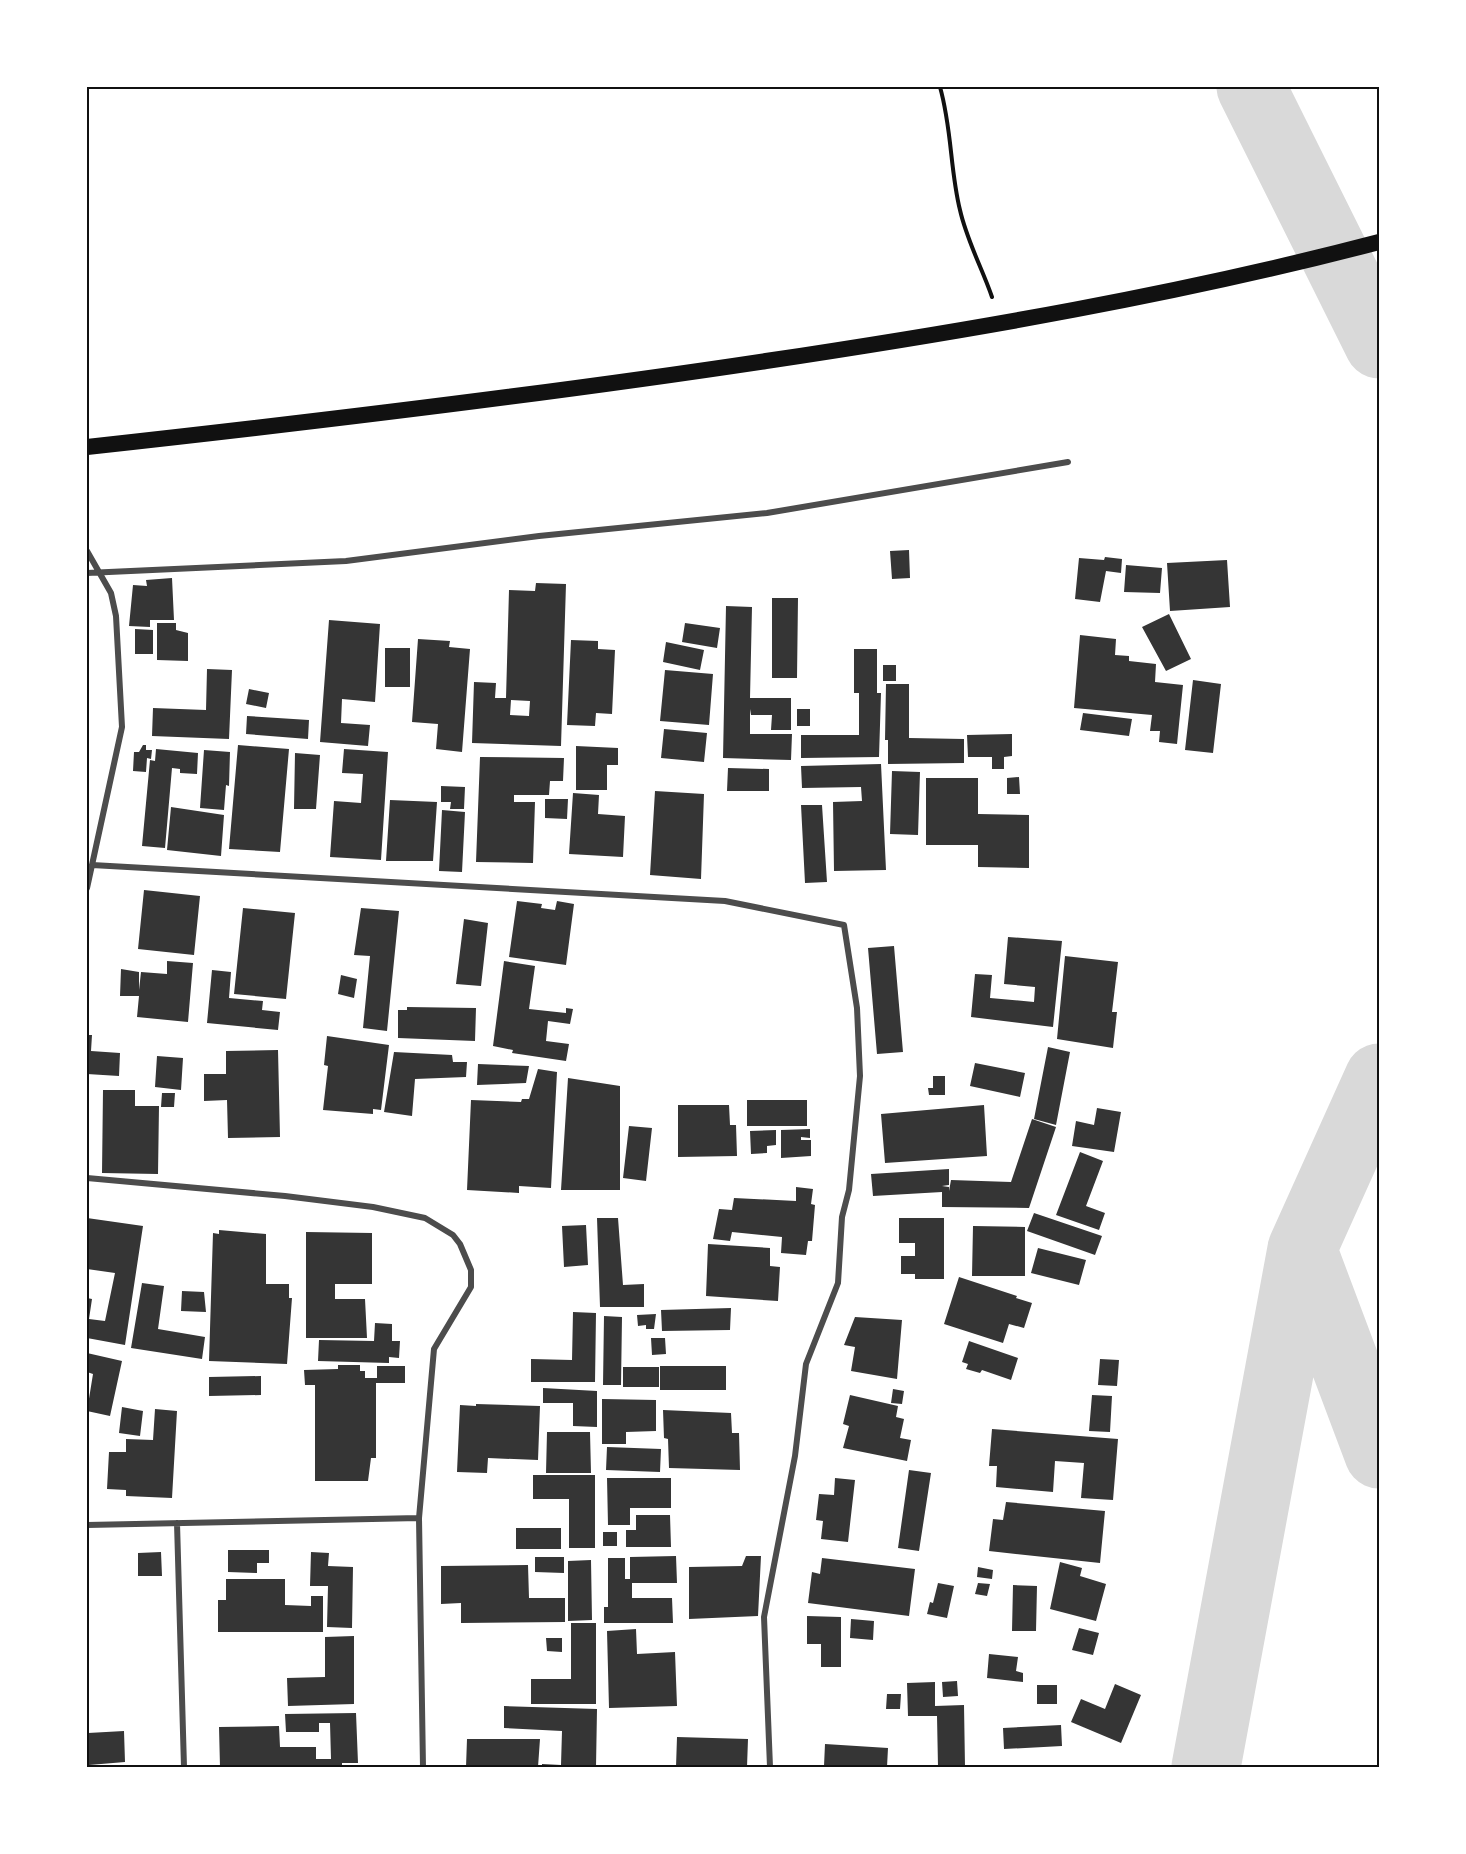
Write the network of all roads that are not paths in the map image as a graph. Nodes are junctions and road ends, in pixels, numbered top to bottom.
1 (1379, 242) edge
2 (87, 447) edge
3 (1068, 462) dead end
4 (87, 551) edge
5 (98, 572) junction
6 (87, 573) edge
7 (92, 865) junction
8 (87, 888) edge
9 (87, 1178) edge
10 (419, 1518) junction
11 (177, 1523) junction
12 (87, 1525) edge
13 (184, 1767) edge
14 (423, 1767) edge
15 (770, 1767) edge

1 - 2 highway
3 - 5 street
4 - 5 street
5 - 6 street
5 - 7 street
7 - 8 street
7 - 15 street
9 - 10 street
10 - 11 street
10 - 14 street
11 - 12 street
11 - 13 street

